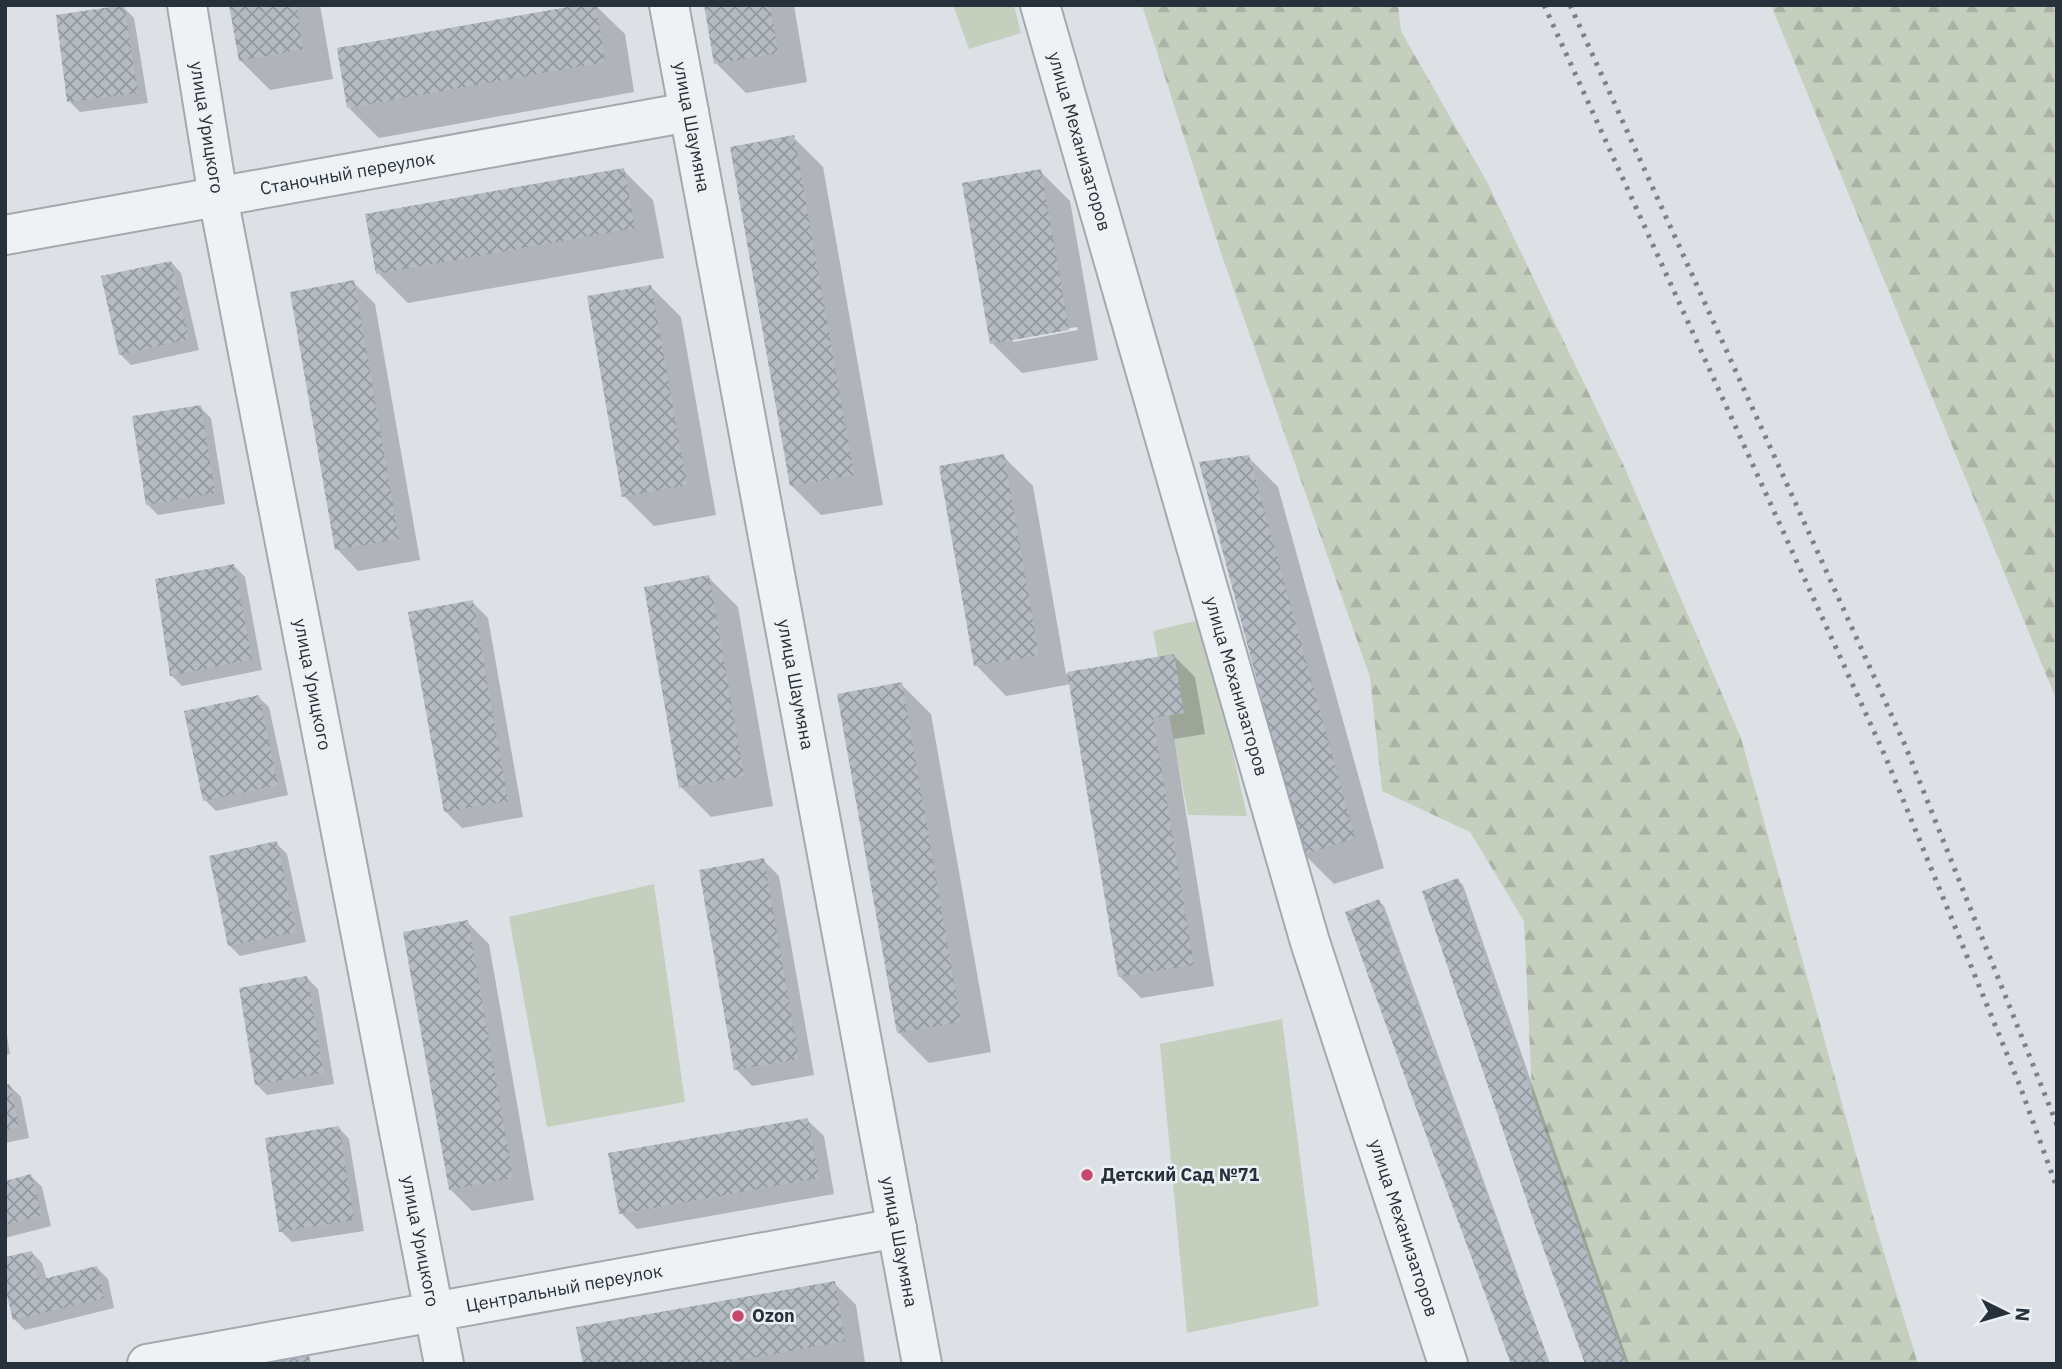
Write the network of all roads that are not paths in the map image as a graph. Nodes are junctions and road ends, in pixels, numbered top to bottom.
1 (187, 5) edge
2 (669, 5) edge
3 (1040, 5) edge
4 (689, 113) junction
5 (218, 197) junction
6 (5, 235) edge
7 (897, 1228) junction
8 (434, 1312) junction
9 (147, 1364) edge
10 (444, 1364) edge
11 (922, 1364) edge
12 (1448, 1364) edge

1 - 5 street, улица Урицкого
2 - 4 street, улица Шаумяна
3 - 12 street, улица Механизаторов
4 - 5 street, Станочный переулок
4 - 7 street, улица Шаумяна
5 - 6 street, Станочный переулок
5 - 8 street, улица Урицкого
7 - 8 street, Центральный переулок
7 - 11 street, улица Шаумяна
8 - 9 street, Центральный переулок
8 - 10 street, улица Урицкого

